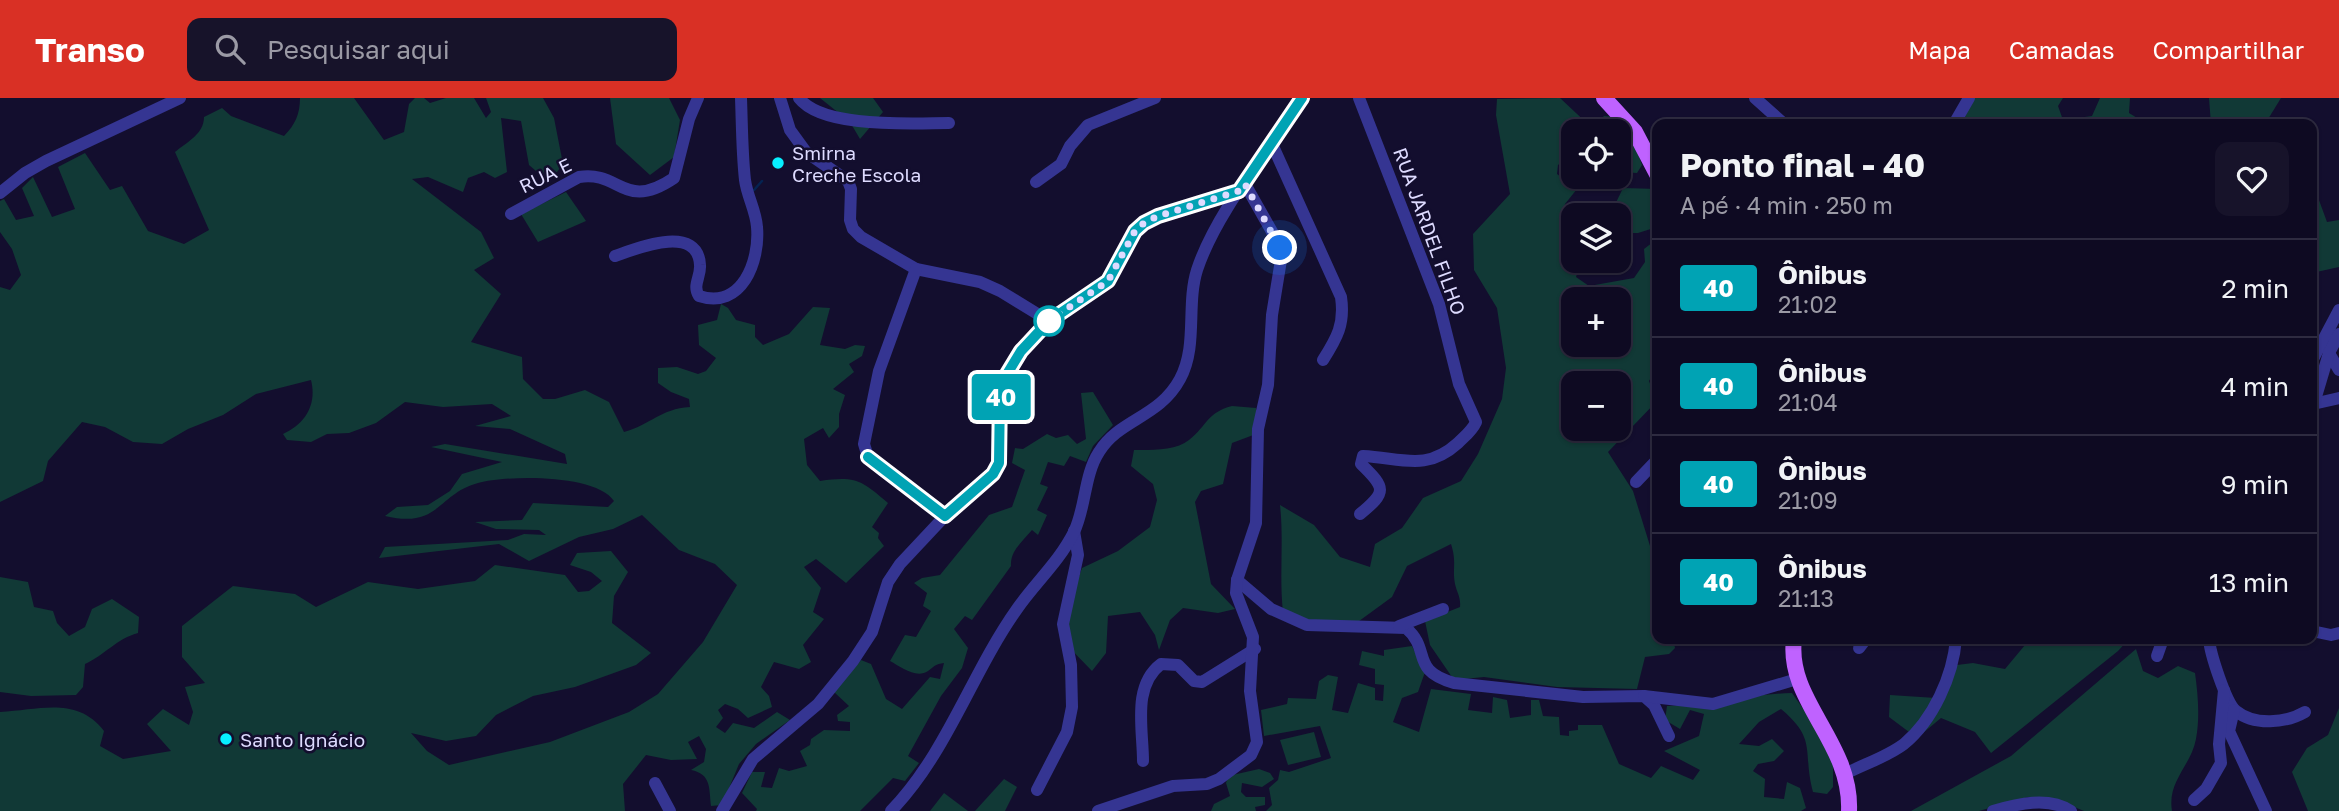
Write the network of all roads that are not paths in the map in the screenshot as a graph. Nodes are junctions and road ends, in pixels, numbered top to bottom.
1 (180, 98) edge
2 (698, 98) edge
3 (741, 98) edge
4 (780, 98) edge
5 (799, 98) edge
6 (1155, 98) edge
7 (1302, 98) edge
8 (1359, 98) edge
9 (1604, 98) edge
10 (1755, 98) edge
11 (1969, 98) edge
12 (1778, 119) edge
13 (1957, 119) edge
14 (949, 124) dead end
15 (1272, 144) junction
16 (1652, 164) edge
17 (1036, 182) dead end
18 (1242, 188) junction
19 (0, 193) edge
20 (511, 214) dead end
21 (615, 256) dead end
22 (916, 269) junction
23 (2339, 310) edge
24 (1049, 321) junction
25 (2339, 334) edge
26 (2317, 352) edge
27 (2329, 353) junction
28 (1323, 360) dead end
29 (2339, 370) edge
30 (2317, 391) edge
31 (2339, 398) edge
32 (2317, 405) edge
33 (1652, 465) edge
34 (1636, 482) dead end
35 (1360, 514) dead end
36 (945, 516) junction
37 (1074, 531) junction
38 (1237, 580) junction
39 (1443, 609) dead end
40 (1399, 626) junction
41 (2317, 632) edge
42 (2339, 632) edge
43 (1794, 644) edge
44 (1955, 644) edge
45 (2161, 644) edge
46 (2210, 644) edge
47 (1255, 649) junction
48 (2157, 656) dead end
49 (1797, 679) junction
50 (1644, 696) junction
51 (2305, 712) dead end
52 (2229, 718) junction
53 (1669, 736) dead end
54 (1143, 761) dead end
55 (2221, 763) junction
56 (2243, 763) junction
57 (1845, 774) junction
58 (654, 783) dead end
59 (1037, 790) dead end
60 (2194, 800) dead end
61 (670, 811) edge
62 (722, 811) edge
63 (891, 811) edge
64 (1098, 811) edge
65 (1849, 811) edge
66 (1993, 811) edge
67 (2071, 811) edge
68 (2266, 811) edge

1 - 19 street
2 - 20 street, RUA E
3 - 21 street
4 - 22 street
5 - 14 street
6 - 17 street
7 - 15 street
8 - 35 street, RUA JARDEL FILHO
9 - 16 main road
10 - 12 street
11 - 13 street
15 - 18 street
15 - 28 street
18 - 24 street
18 - 37 street
18 - 38 street
22 - 24 street
22 - 36 street
23 - 26 street
24 - 36 street
25 - 27 street
27 - 29 street
27 - 30 street
31 - 32 street
33 - 34 street
36 - 62 street
37 - 59 street
37 - 63 street
38 - 40 street
38 - 47 street
39 - 40 street
40 - 50 street
41 - 42 street
43 - 49 main road
44 - 57 street
45 - 48 street
46 - 52 street
47 - 54 street
47 - 64 street
49 - 50 street
49 - 57 main road
50 - 53 street
51 - 52 street
52 - 55 street
52 - 56 street
55 - 56 street
55 - 60 street
56 - 68 street
57 - 65 main road
58 - 61 street
66 - 67 street

